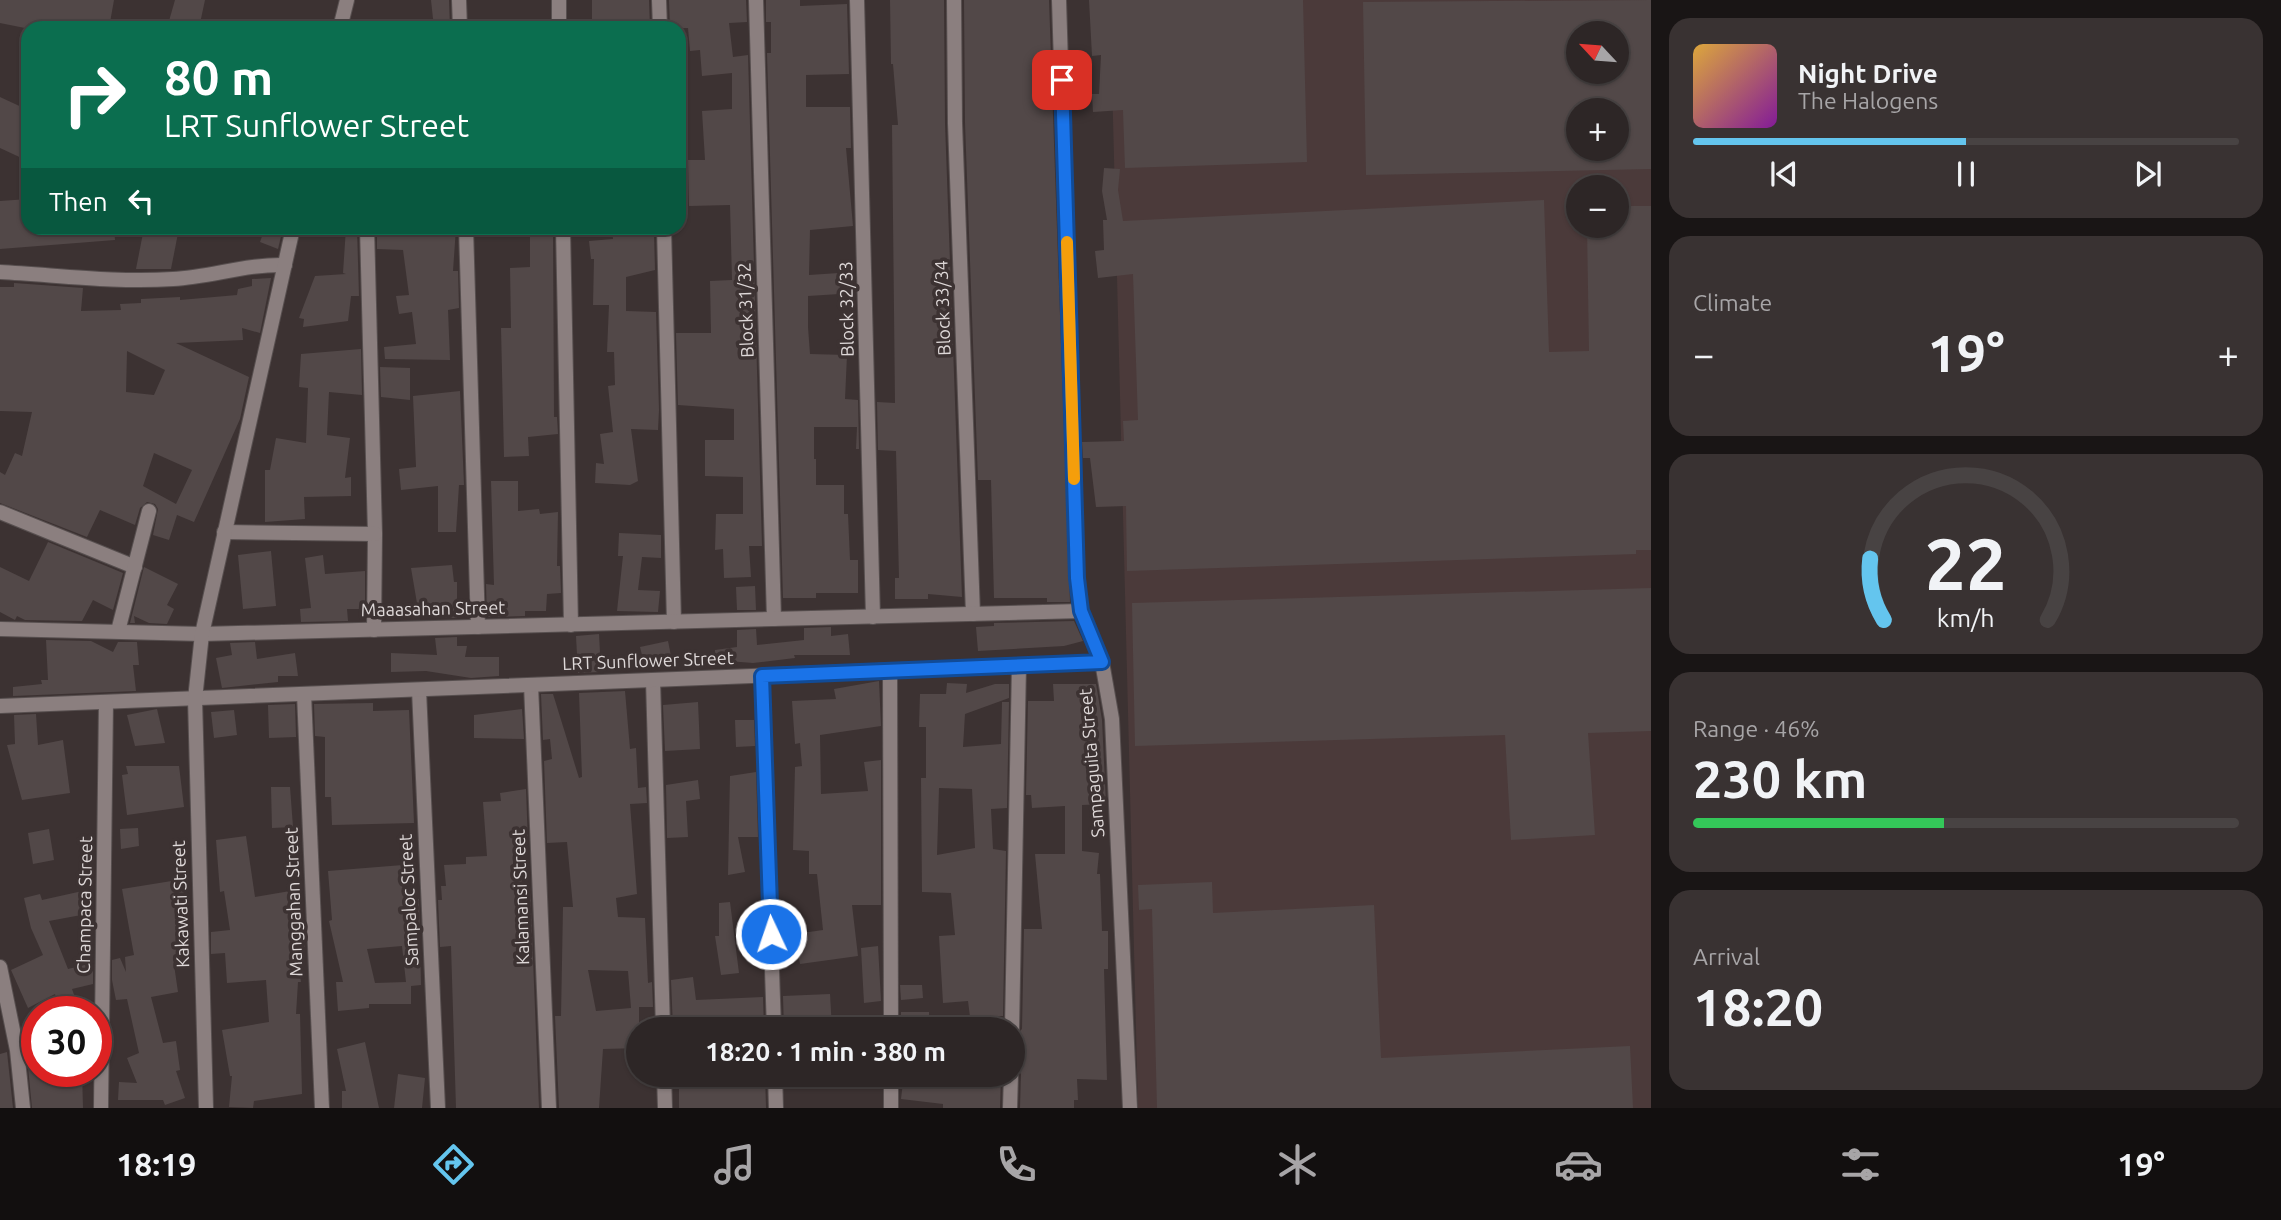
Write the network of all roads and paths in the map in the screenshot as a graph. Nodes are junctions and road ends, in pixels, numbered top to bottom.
1 (347, 0) edge
2 (459, 0) edge
3 (559, 0) edge
4 (659, 0) edge
5 (755, 0) edge
6 (857, 0) edge
7 (954, 0) edge
8 (1059, 0) edge
9 (342, 21) edge
10 (460, 21) edge
11 (559, 21) edge
12 (660, 21) edge
13 (291, 235) edge
14 (367, 235) edge
15 (466, 235) edge
16 (563, 235) edge
17 (664, 235) edge
18 (285, 265) junction
19 (0, 272) edge
20 (149, 511) dead end
21 (0, 512) edge
22 (224, 532) junction
23 (375, 534) junction
24 (135, 567) junction
25 (1081, 611) junction
26 (973, 614) junction
27 (873, 617) junction
28 (774, 619) junction
29 (674, 622) junction
30 (571, 625) junction
31 (478, 627) junction
32 (0, 629) edge
33 (374, 630) junction
34 (118, 631) junction
35 (202, 634) junction
36 (1102, 662) junction
37 (1019, 665) junction
38 (890, 671) junction
39 (762, 676) junction
40 (653, 680) junction
41 (531, 685) junction
42 (419, 690) junction
43 (304, 694) junction
44 (194, 699) junction
45 (106, 702) junction
46 (0, 706) edge
47 (0, 967) edge
48 (663, 1017) edge
49 (774, 1017) edge
50 (891, 1017) edge
51 (1012, 1017) edge
52 (664, 1087) edge
53 (775, 1087) edge
54 (891, 1087) edge
55 (1011, 1087) edge
56 (23, 1108) edge
57 (102, 1108) edge
58 (206, 1108) edge
59 (321, 1108) edge
60 (438, 1108) edge
61 (549, 1108) edge
62 (665, 1108) edge
63 (776, 1108) edge
64 (891, 1108) edge
65 (1010, 1108) edge
66 (1130, 1108) edge

1 - 9 street
2 - 10 street
3 - 11 street
4 - 12 street
5 - 28 street, Block 31/32
6 - 27 street, Block 32/33
7 - 26 street, Block 33/34
8 - 25 street, Sampaguita Street
13 - 18 street
14 - 23 street
15 - 31 street
16 - 30 street
17 - 29 street
18 - 19 street
18 - 22 street
20 - 24 street
21 - 24 street
22 - 23 street
22 - 35 street
23 - 33 street
24 - 34 street
25 - 26 street, Maaasahan Street
25 - 36 street, Sampaguita Street
26 - 27 street, Maaasahan Street
27 - 28 street, Maaasahan Street
28 - 29 street, Maaasahan Street
29 - 30 street, Maaasahan Street
30 - 31 street, Maaasahan Street
31 - 33 street, Maaasahan Street
32 - 34 street, Maaasahan Street
33 - 35 street, Maaasahan Street
34 - 35 street, Maaasahan Street
35 - 44 street, Kakawati Street
36 - 37 street, LRT Sunflower Street
36 - 66 street, Sampaguita Street
37 - 38 street, LRT Sunflower Street
37 - 51 street
38 - 39 street, LRT Sunflower Street
38 - 50 street
39 - 40 street, LRT Sunflower Street
39 - 49 street
40 - 41 street, LRT Sunflower Street
40 - 48 street
41 - 42 street, LRT Sunflower Street
41 - 61 street, Kalamansi Street
42 - 43 street, LRT Sunflower Street
42 - 60 street, Sampaloc Street
43 - 44 street, LRT Sunflower Street
43 - 59 street, Manggahan Street
44 - 45 street, LRT Sunflower Street
44 - 58 street, Kakawati Street
45 - 46 street, LRT Sunflower Street
45 - 57 street, Champaca Street
47 - 56 street
52 - 62 street
53 - 63 street
54 - 64 street
55 - 65 street

